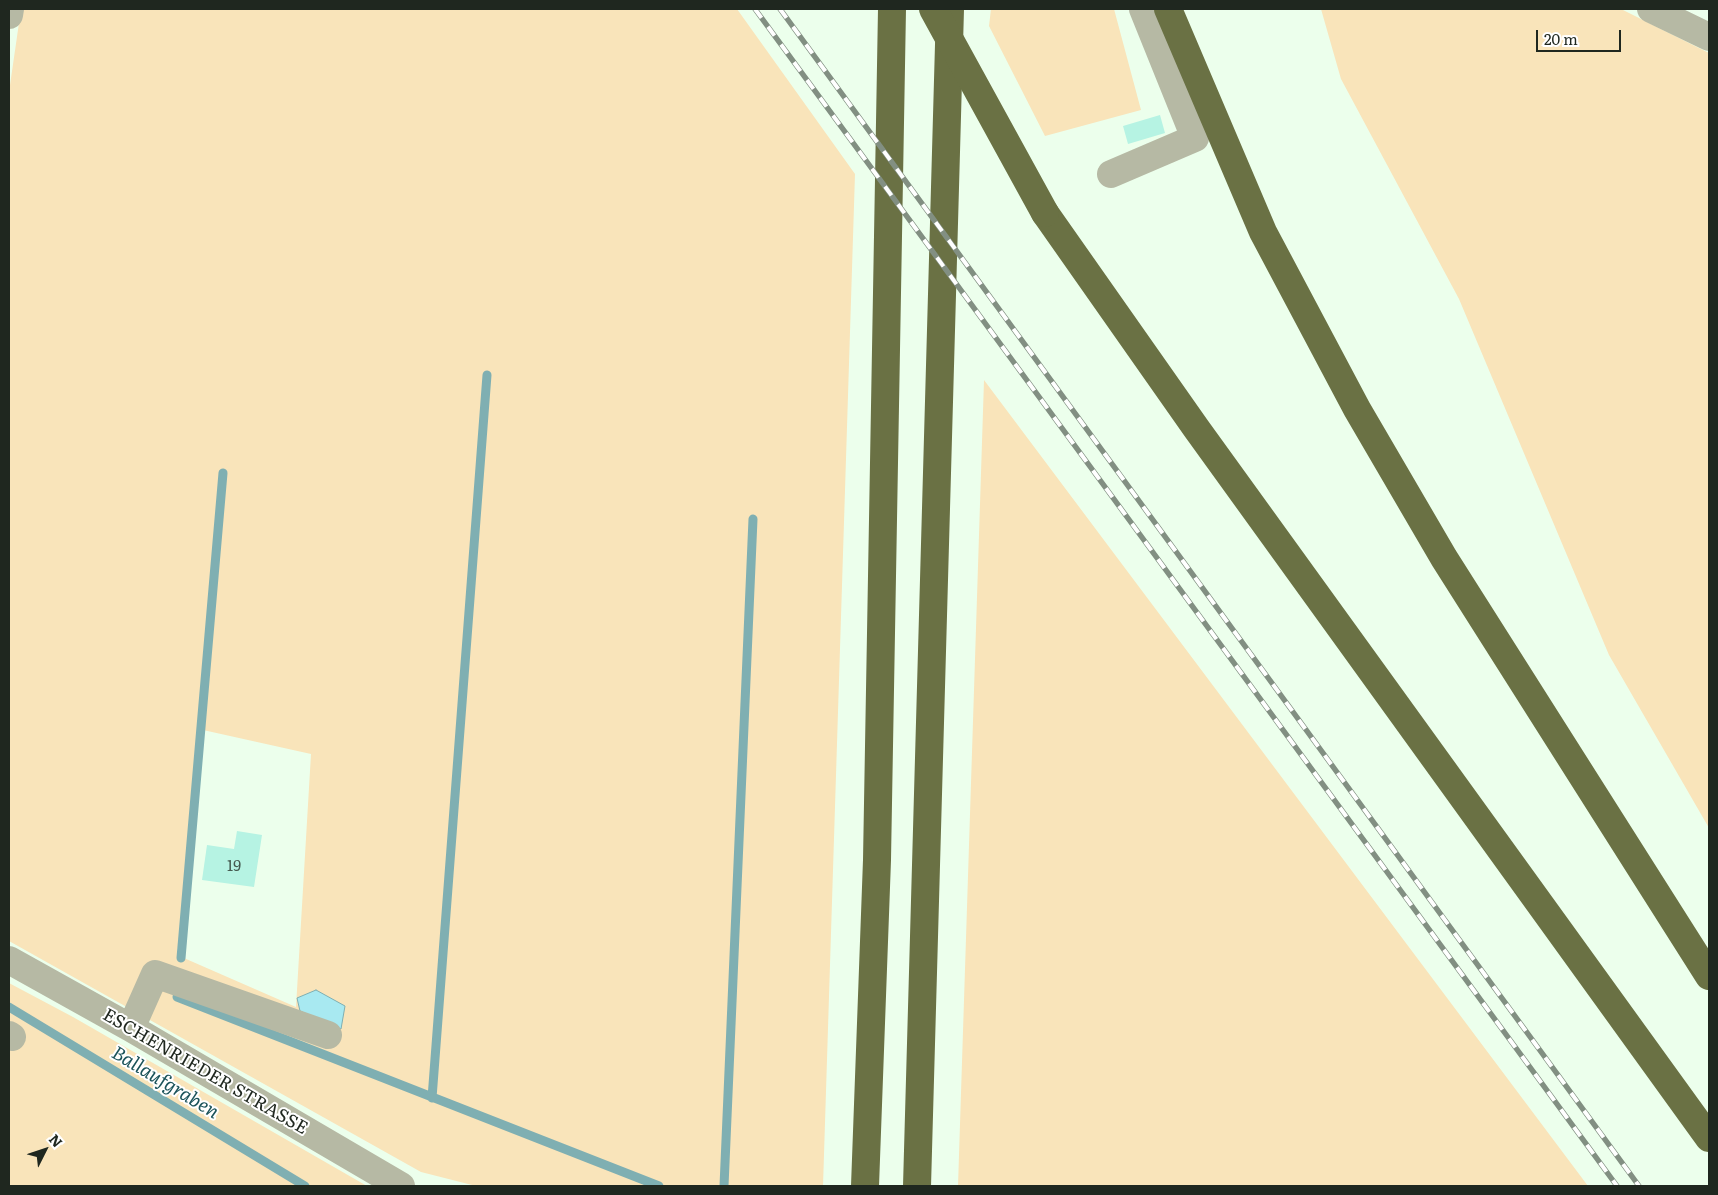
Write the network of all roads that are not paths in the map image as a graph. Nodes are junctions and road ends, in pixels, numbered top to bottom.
1 (10, 9) edge
2 (892, 9) edge
3 (933, 9) edge
4 (950, 9) edge
5 (1143, 9) edge
6 (1168, 9) edge
7 (1650, 9) edge
8 (9, 15) edge
9 (1709, 37) edge
10 (1111, 174) dead end
11 (9, 960) edge
12 (1709, 976) edge
13 (131, 1028) junction
14 (328, 1036) dead end
15 (1709, 1138) edge
16 (401, 1186) edge
17 (865, 1186) edge
18 (917, 1186) edge

1 - 8 street
2 - 17 highway
3 - 15 highway, bridge
4 - 18 highway
5 - 10 street
6 - 12 highway
7 - 9 street
11 - 13 street, ESCHENRIEDER STRASSE
13 - 14 street
13 - 16 street, ESCHENRIEDER STRASSE

